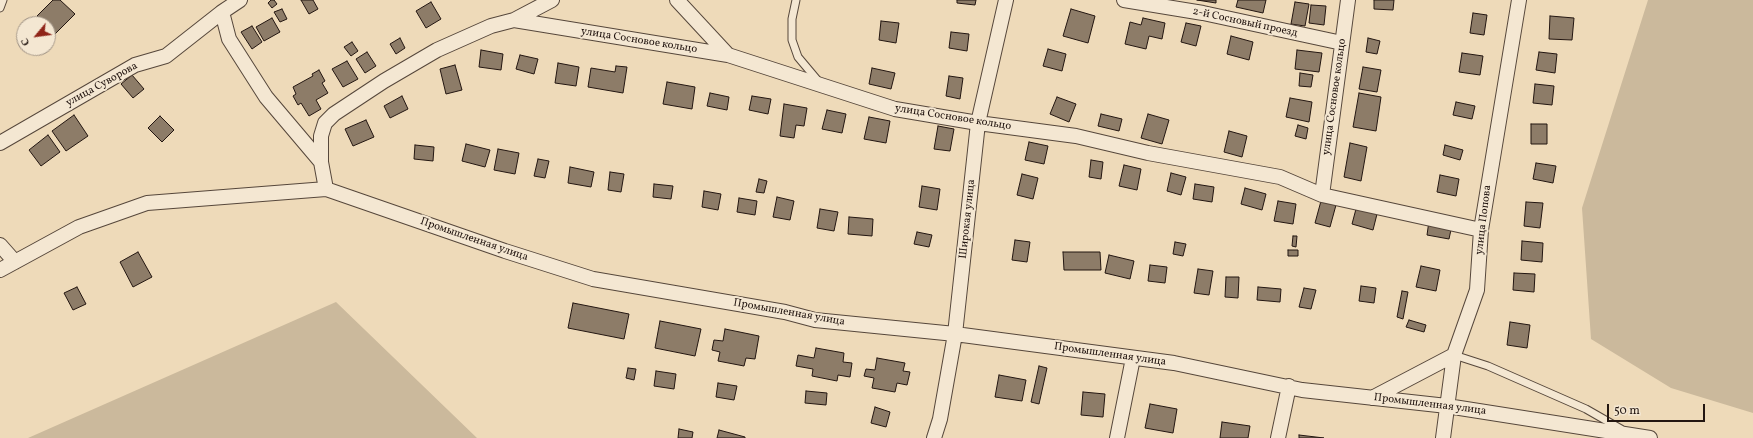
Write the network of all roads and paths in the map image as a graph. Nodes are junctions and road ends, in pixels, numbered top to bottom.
1 (3, 0) edge
2 (240, 0) edge
3 (552, 0) edge
4 (677, 0) edge
5 (796, 0) edge
6 (1006, 0) edge
7 (1124, 0) edge
8 (1348, 0) edge
9 (1519, 0) edge
10 (0, 8) edge
11 (222, 12) junction
12 (514, 20) junction
13 (1342, 44) junction
14 (728, 55) junction
15 (821, 84) junction
16 (978, 123) junction
17 (0, 143) edge
18 (321, 162) junction
19 (326, 189) junction
20 (1322, 195) junction
21 (1481, 230) junction
22 (0, 245) edge
23 (15, 262) junction
24 (0, 270) edge
25 (955, 334) junction
26 (1454, 355) junction
27 (1133, 358) junction
28 (1289, 386) junction
29 (1372, 398) junction
30 (1447, 406) junction
31 (1630, 434) junction
32 (934, 438) edge
33 (1117, 438) edge
34 (1278, 438) edge
35 (1443, 438) edge
36 (1650, 438) edge

1 - 10 lane
2 - 11 street, улица Суворова
3 - 12 street, улица Сосновое кольцо
4 - 14 street
5 - 15 lane
6 - 16 street, Широкая улица
7 - 13 street, 2-й Сосновый проезд
8 - 13 street, улица Сосновое кольцо
9 - 21 street, улица Попова
11 - 17 street, улица Суворова
11 - 18 street
12 - 14 street, улица Сосновое кольцо
12 - 18 street, улица Сосновое кольцо
13 - 20 street, улица Сосновое кольцо
14 - 15 street, улица Сосновое кольцо
15 - 16 street, улица Сосновое кольцо
16 - 20 street, улица Сосновое кольцо
16 - 25 street, Широкая улица
18 - 19 street, улица Сосновое кольцо
19 - 23 street, Промышленная улица
19 - 25 street, Промышленная улица
20 - 21 street, улица Сосновое кольцо
21 - 26 street, улица Попова
22 - 23 street
23 - 24 street, Промышленная улица
25 - 27 street, Промышленная улица
25 - 32 street, Широкая улица
26 - 29 street
26 - 30 street, улица Попова
26 - 31 lane
27 - 28 street, Промышленная улица
27 - 33 street
28 - 29 street, Промышленная улица
28 - 34 street
29 - 30 street, Промышленная улица
30 - 31 street, Промышленная улица
30 - 35 street, улица Попова
31 - 36 street, Промышленная улица

